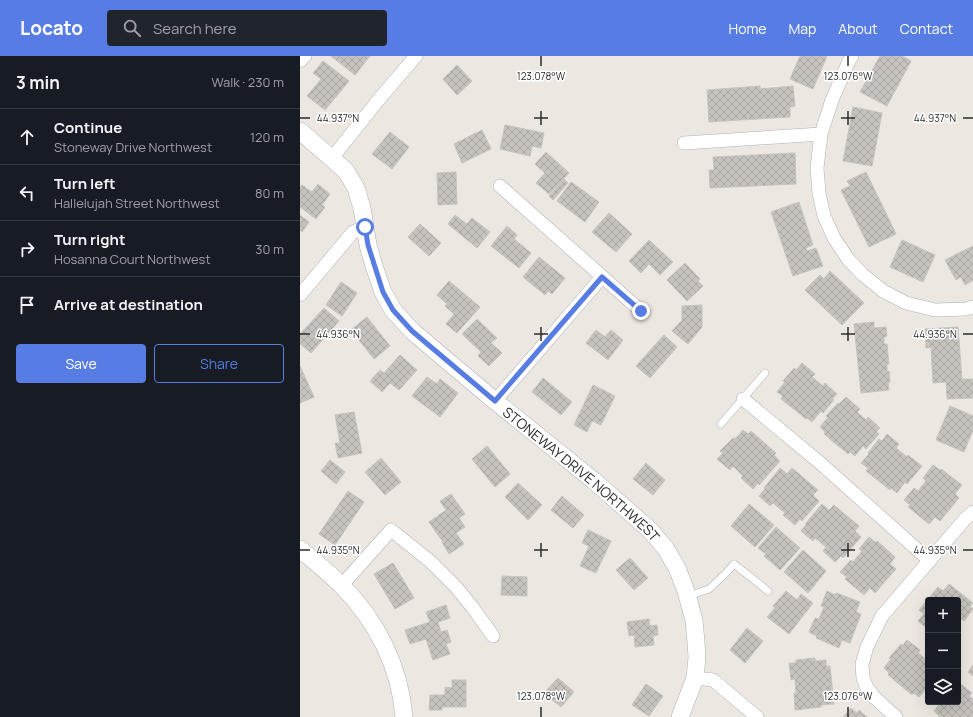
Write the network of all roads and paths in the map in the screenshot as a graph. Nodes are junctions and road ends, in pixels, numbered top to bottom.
1 (304, 56) edge
2 (416, 56) edge
3 (852, 56) edge
4 (300, 62) edge
5 (300, 131) edge
6 (821, 134) junction
7 (684, 143) dead end
8 (332, 158) junction
9 (500, 186) dead end
10 (365, 227) junction
11 (602, 277) junction
12 (300, 295) edge
13 (973, 307) edge
14 (641, 311) dead end
15 (765, 372) dead end
16 (743, 399) junction
17 (495, 401) junction
18 (721, 424) dead end
19 (973, 512) edge
20 (300, 550) edge
21 (930, 561) junction
22 (342, 585) junction
23 (768, 591) dead end
24 (687, 596) junction
25 (493, 636) dead end
26 (695, 678) junction
27 (404, 717) edge
28 (680, 717) edge
29 (757, 717) edge
30 (896, 717) edge

1 - 4 street
2 - 8 street
3 - 6 street
5 - 8 street, STONEWAY DRIVE NORTHWEST
6 - 7 street
6 - 13 street
8 - 10 street, STONEWAY DRIVE NORTHWEST
9 - 11 street
10 - 12 street
10 - 17 street, STONEWAY DRIVE NORTHWEST
11 - 14 street
11 - 17 street
15 - 16 lane
16 - 18 lane
16 - 21 street
17 - 24 street, STONEWAY DRIVE NORTHWEST
19 - 21 street
20 - 22 street
21 - 30 street
22 - 25 street
22 - 27 street
23 - 24 lane
24 - 26 street, STONEWAY DRIVE NORTHWEST
26 - 28 street, STONEWAY DRIVE NORTHWEST
26 - 29 street

